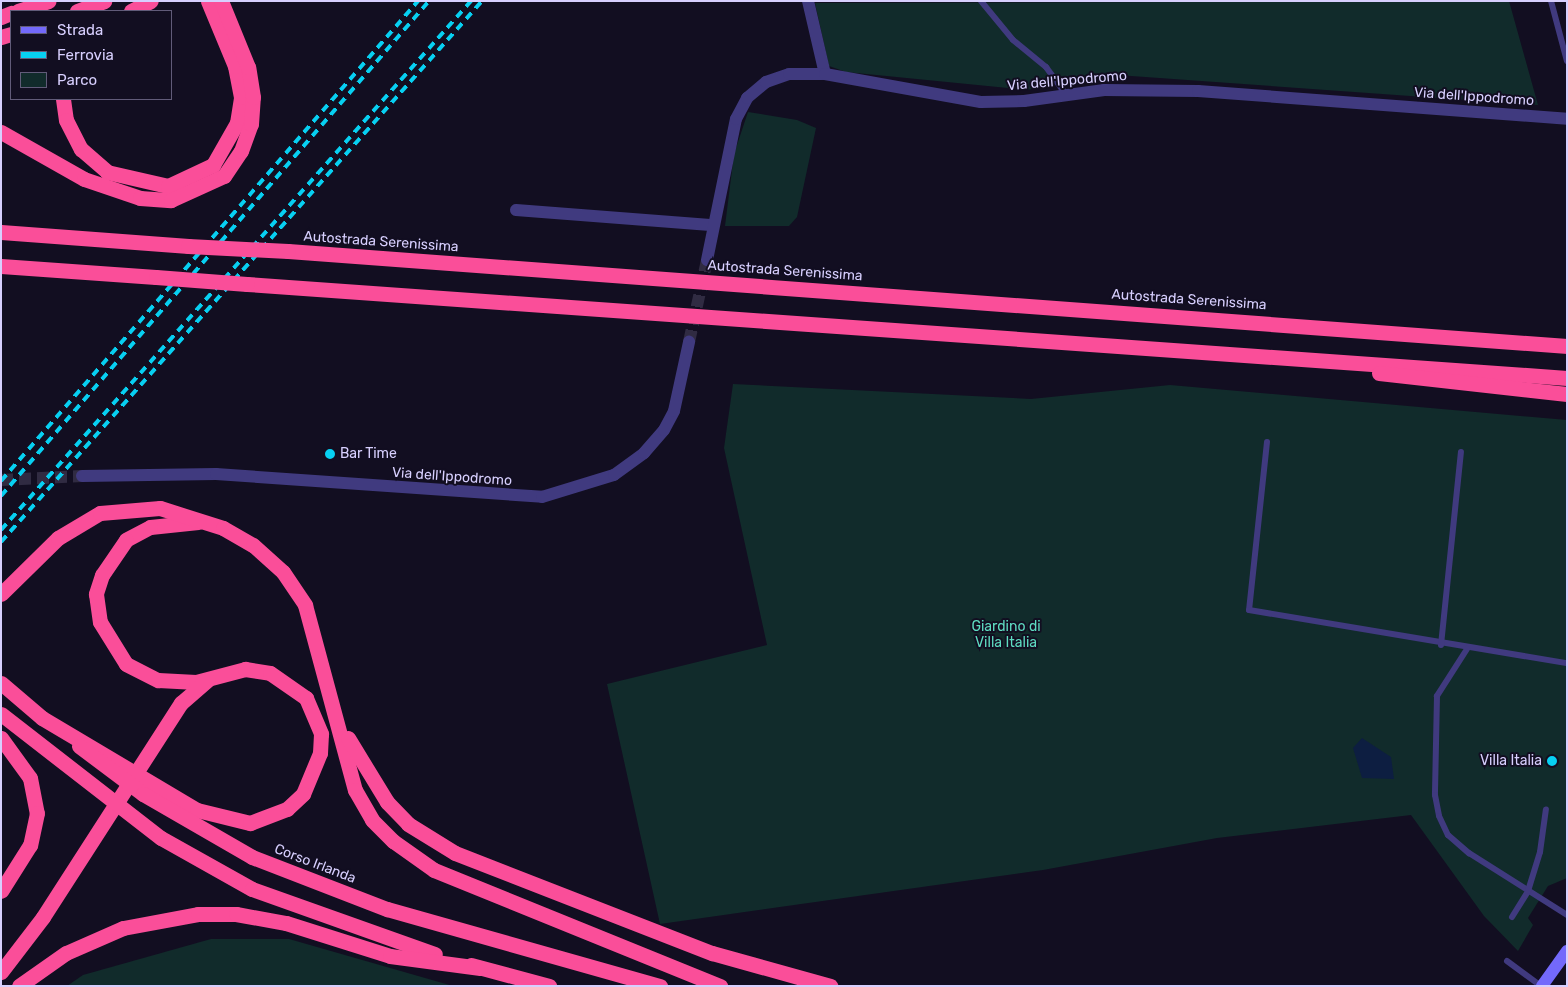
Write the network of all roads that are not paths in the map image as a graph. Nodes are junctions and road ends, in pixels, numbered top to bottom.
1 (48, 1) edge
2 (104, 1) edge
3 (151, 1) edge
4 (208, 1) edge
5 (222, 1) edge
6 (808, 1) edge
7 (981, 1) edge
8 (1551, 1) edge
9 (21, 10) edge
10 (80, 10) edge
11 (133, 10) edge
12 (224, 21) junction
13 (1567, 61) edge
14 (825, 74) junction
15 (1067, 96) junction
16 (63, 100) edge
17 (1567, 119) edge
18 (1, 132) edge
19 (516, 210) dead end
20 (713, 225) junction
21 (1, 232) edge
22 (707, 260) tunnel mouth
23 (1, 266) edge
24 (689, 342) tunnel mouth
25 (1567, 346) edge
26 (1289, 358) junction
27 (1567, 378) edge
28 (1567, 394) edge
29 (1267, 442) dead end
30 (1461, 452) dead end
31 (82, 476) tunnel mouth
32 (204, 521) junction
33 (1, 594) edge
34 (1441, 645) junction
35 (1467, 648) junction
36 (1567, 663) edge
37 (208, 679) junction
38 (1, 683) edge
39 (336, 712) junction
40 (1, 714) edge
41 (42, 718) junction
42 (1, 738) edge
43 (1546, 809) dead end
44 (1528, 891) junction
45 (1, 892) edge
46 (1512, 916) dead end
47 (1567, 916) edge
48 (1567, 951) edge
49 (1507, 961) dead end
50 (480, 968) junction
51 (1, 972) edge
52 (543, 984) edge
53 (18, 986) edge
54 (660, 986) edge
55 (720, 986) edge
56 (830, 986) edge
57 (1541, 986) edge

1 - 9 highway
2 - 10 highway
3 - 11 highway
4 - 12 highway
5 - 12 highway
6 - 14 street
7 - 15 lane
8 - 13 lane
12 - 16 highway
12 - 18 highway
14 - 15 street, Via dell'Ippodromo
14 - 20 street, Via dell'Ippodromo
15 - 17 street, Via dell'Ippodromo
19 - 20 street
20 - 22 street, Via dell'Ippodromo
21 - 25 highway, Autostrada Serenissima, bridge
23 - 26 highway, bridge
24 - 31 street, Via dell'Ippodromo
26 - 27 highway
26 - 28 highway
29 - 34 lane
30 - 34 lane
32 - 33 highway
32 - 37 highway
32 - 39 highway
34 - 35 lane
35 - 36 lane
35 - 44 lane
37 - 41 highway, bridge
37 - 51 highway
38 - 41 highway, Corso Irlanda
39 - 55 highway
39 - 56 highway
40 - 50 highway, bridge
41 - 54 highway, Corso Irlanda, bridge
42 - 45 highway
43 - 44 lane
44 - 46 lane
44 - 47 lane
48 - 57 main road
49 - 57 lane
50 - 52 highway
50 - 53 highway

